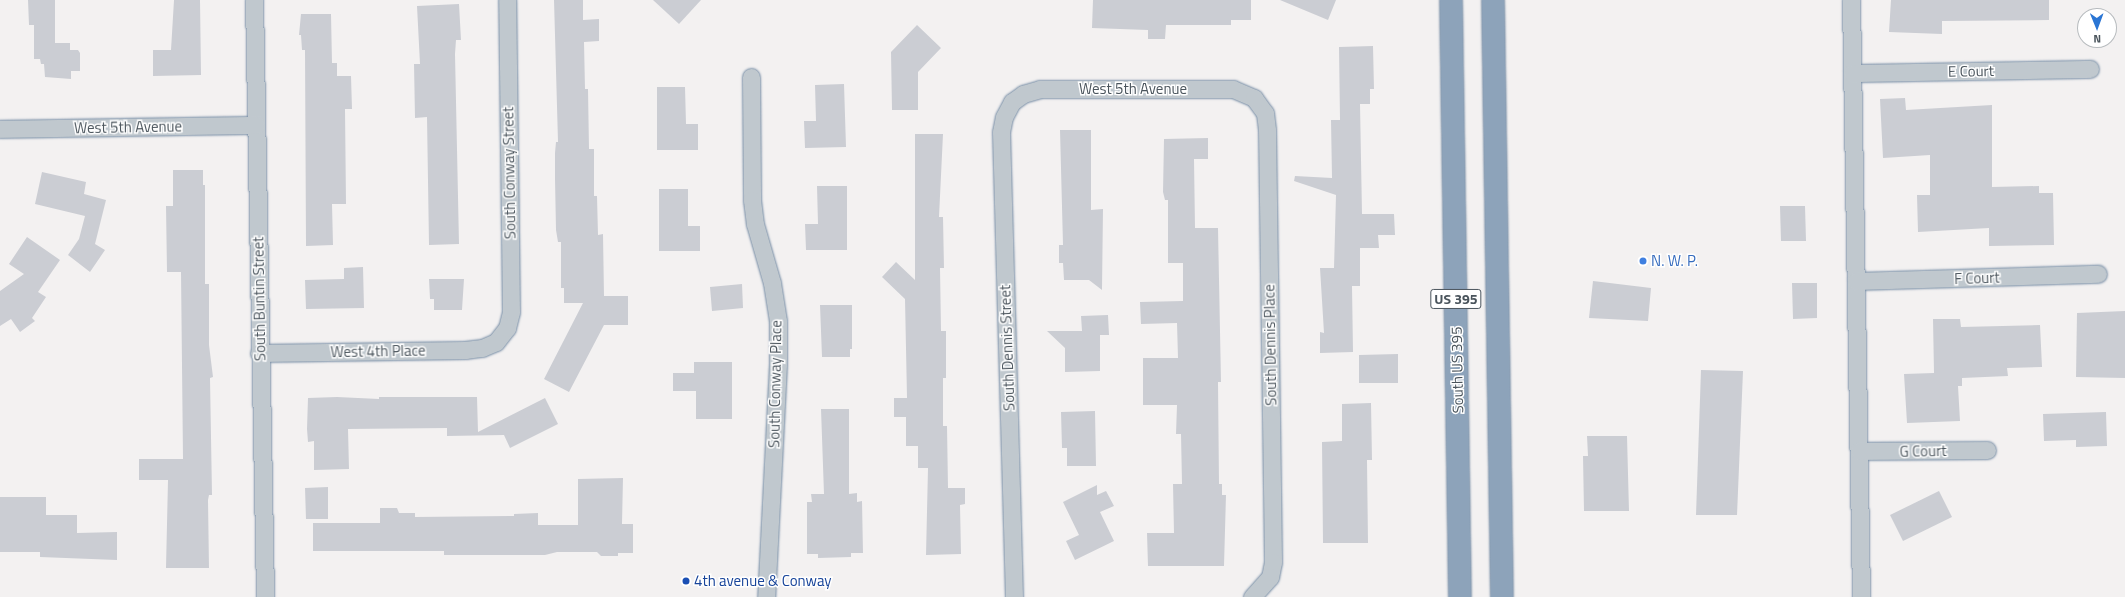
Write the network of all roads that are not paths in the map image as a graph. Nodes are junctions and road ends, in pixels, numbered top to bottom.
1 (254, 0) edge
2 (507, 0) edge
3 (1451, 0) edge
4 (1493, 0) edge
5 (1851, 0) edge
6 (2090, 69) dead end
7 (1852, 73) junction
8 (751, 77) dead end
9 (1254, 98) joint
10 (1012, 102) joint
11 (256, 125) junction
12 (0, 129) edge
13 (2098, 274) dead end
14 (1856, 281) junction
15 (496, 342) joint
16 (259, 353) junction
17 (1987, 450) dead end
18 (1859, 452) junction
19 (1256, 594) edge
20 (265, 597) edge
21 (766, 597) edge
22 (1014, 597) edge
23 (1460, 597) edge
24 (1502, 597) edge
25 (1861, 597) edge

1 - 11 street, South Buntin Street
2 - 15 street, South Conway Street
3 - 23 highway, South US 395 / US 395
4 - 24 highway, US 395
5 - 7 street
6 - 7 street, E Court
7 - 14 street
8 - 21 street, South Conway Place
9 - 10 street, West 5th Avenue
9 - 19 street, South Dennis Place
10 - 22 street, South Dennis Street
11 - 12 street, West 5th Avenue
11 - 16 street, South Buntin Street
13 - 14 street, F Court
14 - 18 street
15 - 16 street, West 4th Place
16 - 20 street, South Buntin Street
17 - 18 street, G Court
18 - 25 street

